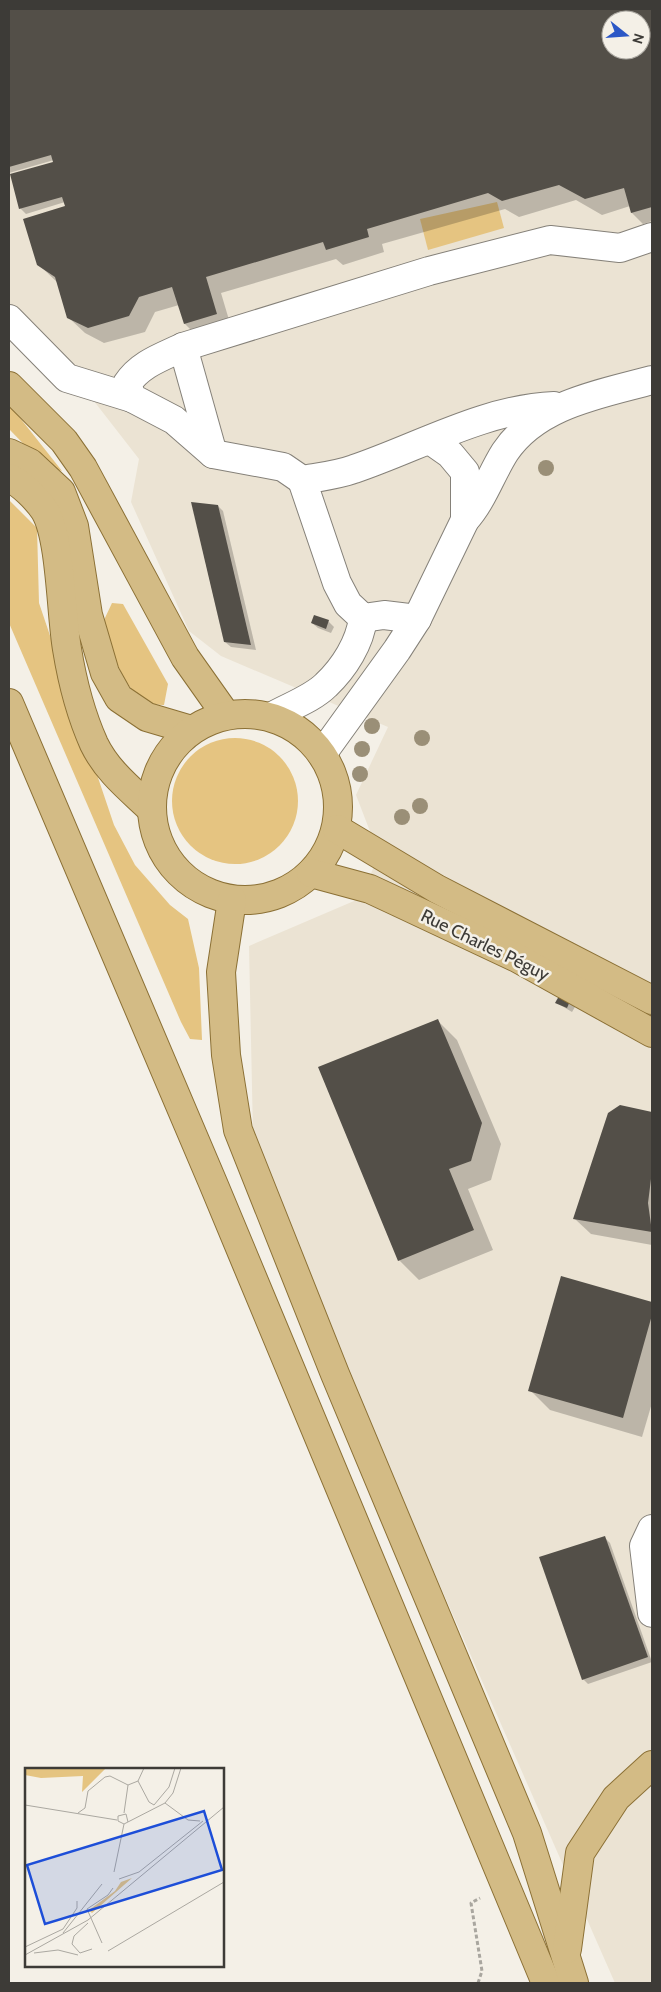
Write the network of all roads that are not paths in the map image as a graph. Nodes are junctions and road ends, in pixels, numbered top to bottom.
1 (652, 237) edge
2 (9, 319) edge
3 (183, 347) junction
4 (652, 380) edge
5 (9, 386) edge
6 (132, 398) junction
7 (565, 405) junction
8 (430, 440) junction
9 (9, 453) edge
10 (213, 454) junction
11 (9, 478) edge
12 (302, 480) junction
13 (465, 520) junction
14 (364, 618) junction
15 (417, 619) junction
16 (9, 703) edge
17 (226, 715) junction
18 (271, 716) junction
19 (191, 730) junction
20 (322, 754) junction
21 (151, 809) junction
22 (336, 828) junction
23 (311, 873) junction
24 (232, 900) junction
25 (652, 1000) edge
26 (652, 1033) edge
27 (652, 1529) edge
28 (652, 1613) edge
29 (652, 1765) edge
30 (570, 1971) edge
31 (546, 1983) edge

1 - 3 street
2 - 6 street
3 - 6 street
3 - 10 street
4 - 7 street
5 - 17 main road
6 - 10 street
7 - 8 street
7 - 13 street
8 - 12 street
8 - 13 street
9 - 19 main road
10 - 12 street
11 - 21 main road
12 - 14 street
13 - 15 street
14 - 15 street
14 - 18 street
15 - 20 street
16 - 31 main road
17 - 18 main road
17 - 19 main road
18 - 20 main road
19 - 21 main road
20 - 22 main road
21 - 24 main road
22 - 23 main road
22 - 25 main road, Rue Charles Péguy
23 - 24 main road
23 - 26 main road, Rue Charles Péguy
24 - 30 main road
27 - 28 street
29 - 30 main road

